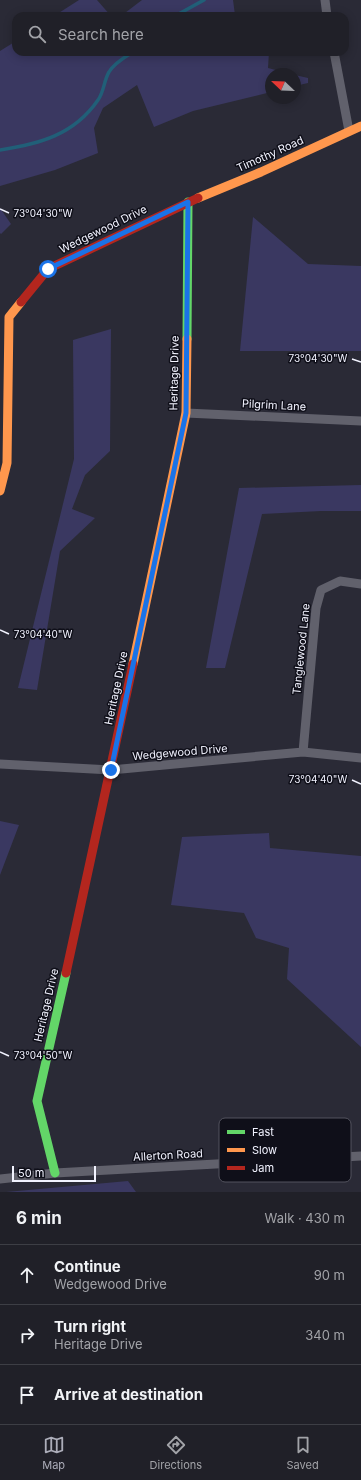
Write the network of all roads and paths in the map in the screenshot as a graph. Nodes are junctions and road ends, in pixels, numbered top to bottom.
1 (324, 0) edge
2 (327, 12) edge
3 (335, 56) edge
4 (361, 126) edge
5 (349, 131) junction
6 (188, 202) junction
7 (186, 413) junction
8 (361, 421) edge
9 (0, 491) edge
10 (361, 584) edge
11 (303, 752) junction
12 (361, 758) edge
13 (0, 764) edge
14 (111, 770) junction
15 (361, 1156) edge
16 (351, 1157) edge
17 (219, 1164) edge
18 (55, 1173) junction
19 (0, 1179) edge

1 - 2 street
3 - 5 street
4 - 5 street, Timothy Road
5 - 6 street, Timothy Road
6 - 7 street, Heritage Drive
6 - 9 street, Wedgewood Drive
7 - 8 street, Pilgrim Lane
7 - 14 street, Heritage Drive
10 - 11 street, Tanglewood Lane
11 - 12 street, Wedgewood Drive
11 - 14 street, Wedgewood Drive
13 - 14 street, Wedgewood Drive
14 - 18 street, Heritage Drive
15 - 16 street, Allerton Road
17 - 18 street, Allerton Road
18 - 19 street, Allerton Road

